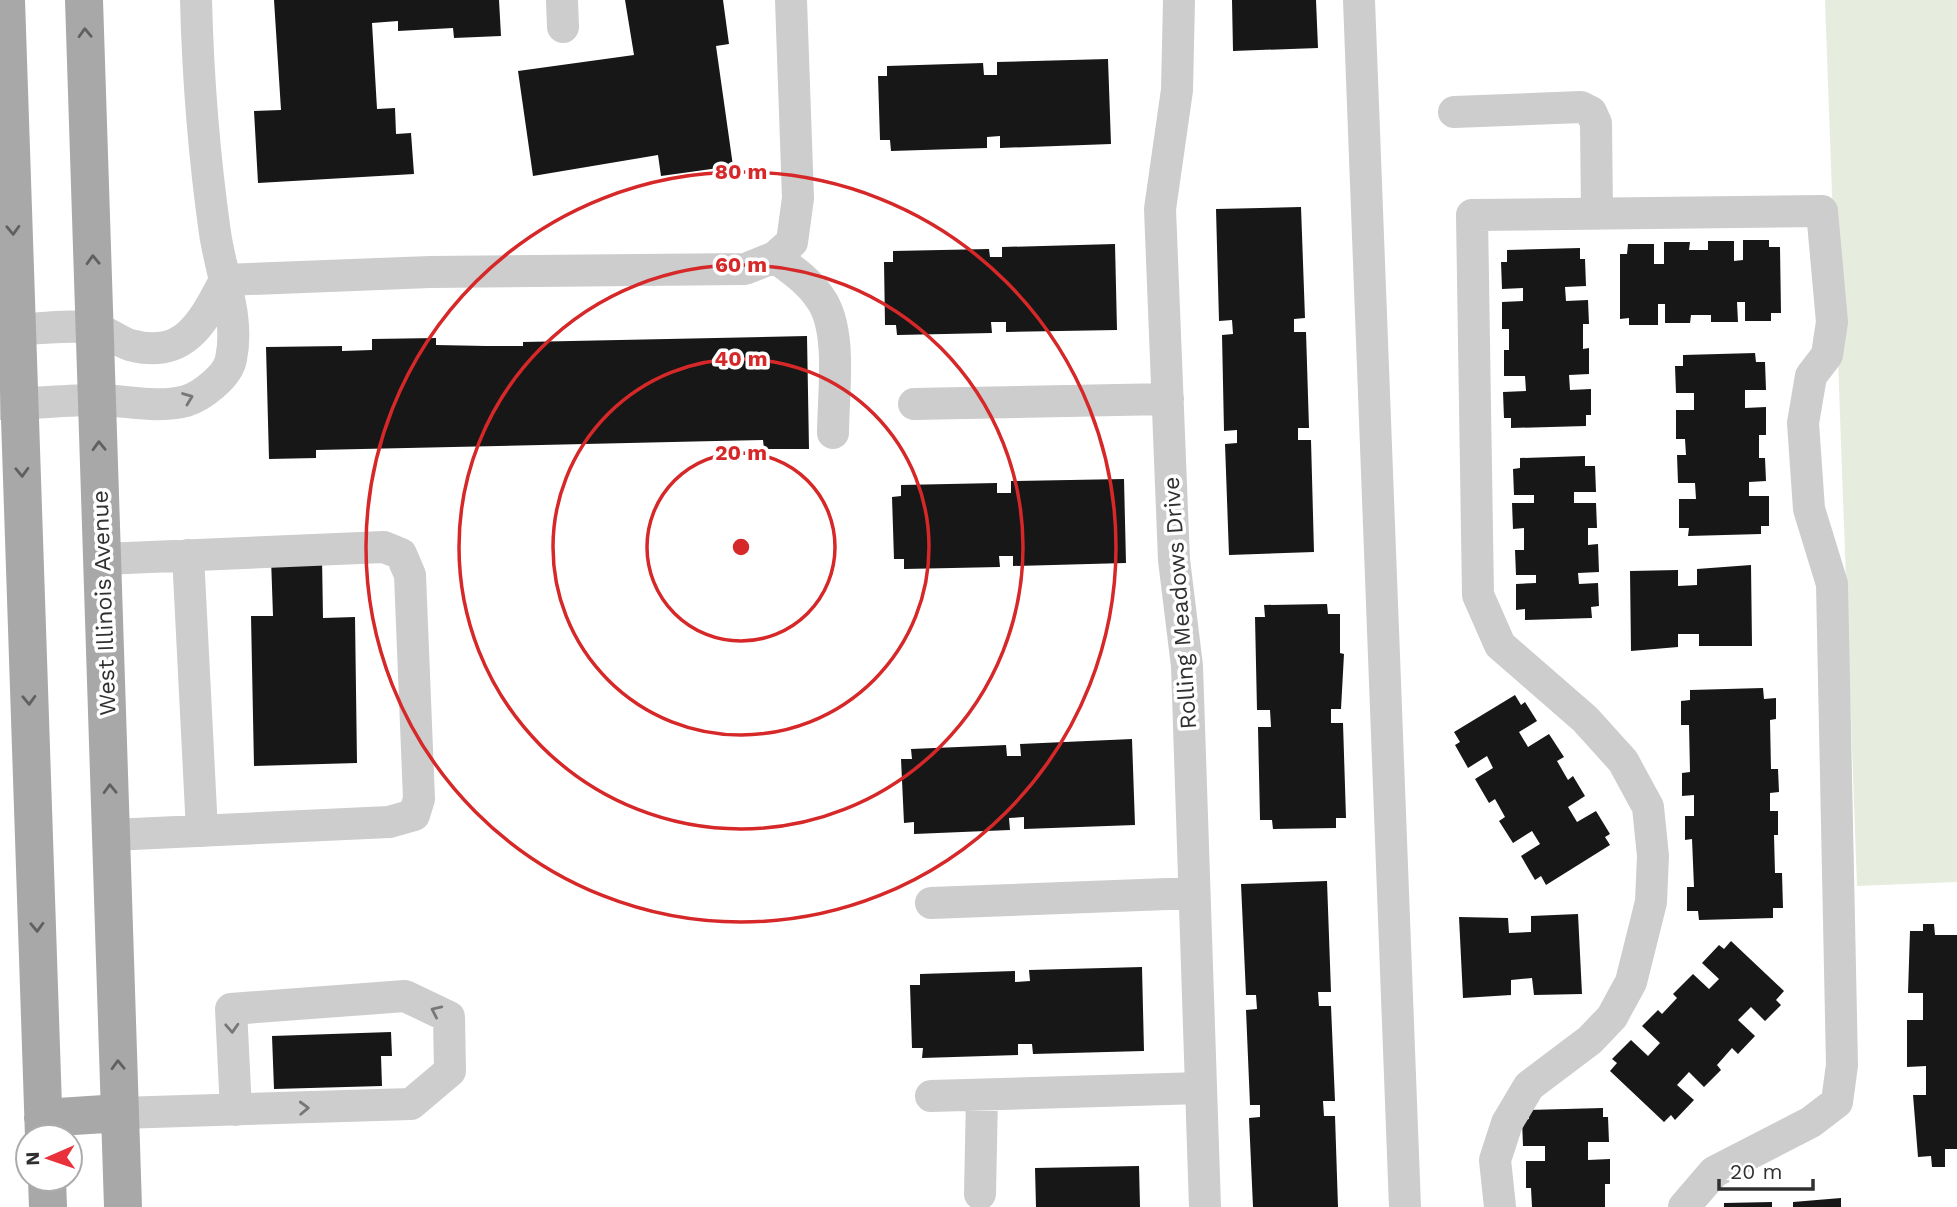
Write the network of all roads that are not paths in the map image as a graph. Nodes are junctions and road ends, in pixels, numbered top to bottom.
1 (6, 0) edge
2 (84, 0) edge
3 (196, 0) edge
4 (791, 0) edge
5 (1179, 0) edge
6 (1359, 0) edge
7 (1454, 112) dead end
8 (1597, 213) junction
9 (775, 257) junction
10 (225, 280) junction
11 (95, 328) junction
12 (8, 331) edge
13 (1168, 399) junction
14 (97, 400) junction
15 (10, 404) edge
16 (914, 404) dead end
17 (833, 433) dead end
18 (188, 555) junction
19 (103, 559) junction
20 (202, 831) junction
21 (112, 835) junction
22 (1194, 893) junction
23 (930, 903) dead end
24 (1201, 1088) junction
25 (982, 1094) junction
26 (931, 1096) dead end
27 (236, 1110) junction
28 (120, 1113) junction
29 (44, 1123) edge
30 (66, 1123) edge
31 (980, 1195) dead end
32 (123, 1207) edge
33 (1205, 1207) edge
34 (1405, 1207) edge
35 (1500, 1207) edge
36 (1685, 1207) edge

1 -> 12 main road
11 -> 2 main road, West Illinois Avenue
3 - 10 lane
4 - 9 lane
5 - 13 lane, Rolling Meadows Drive
6 - 34 lane
7 - 8 lane
8 - 35 lane
8 - 36 lane
9 - 10 lane
9 - 17 lane
10 - 11 lane
14 -> 10 lane
11 - 12 lane
11 - 14 main road, West Illinois Avenue
12 - 15 main road
13 - 16 lane
13 - 22 lane, Rolling Meadows Drive
14 - 15 lane
19 -> 14 main road, West Illinois Avenue
15 -> 29 main road
18 - 19 lane
18 - 20 lane
18 - 20 lane
21 -> 19 main road, West Illinois Avenue
20 - 21 lane
28 -> 21 main road, West Illinois Avenue
22 - 23 lane
22 - 24 lane, Rolling Meadows Drive
24 - 25 lane
24 - 33 lane, Rolling Meadows Drive
25 - 26 lane
25 - 31 lane
27 -> 27 lane
27 - 28 lane
28 - 30 main road
28 - 32 main road, West Illinois Avenue

